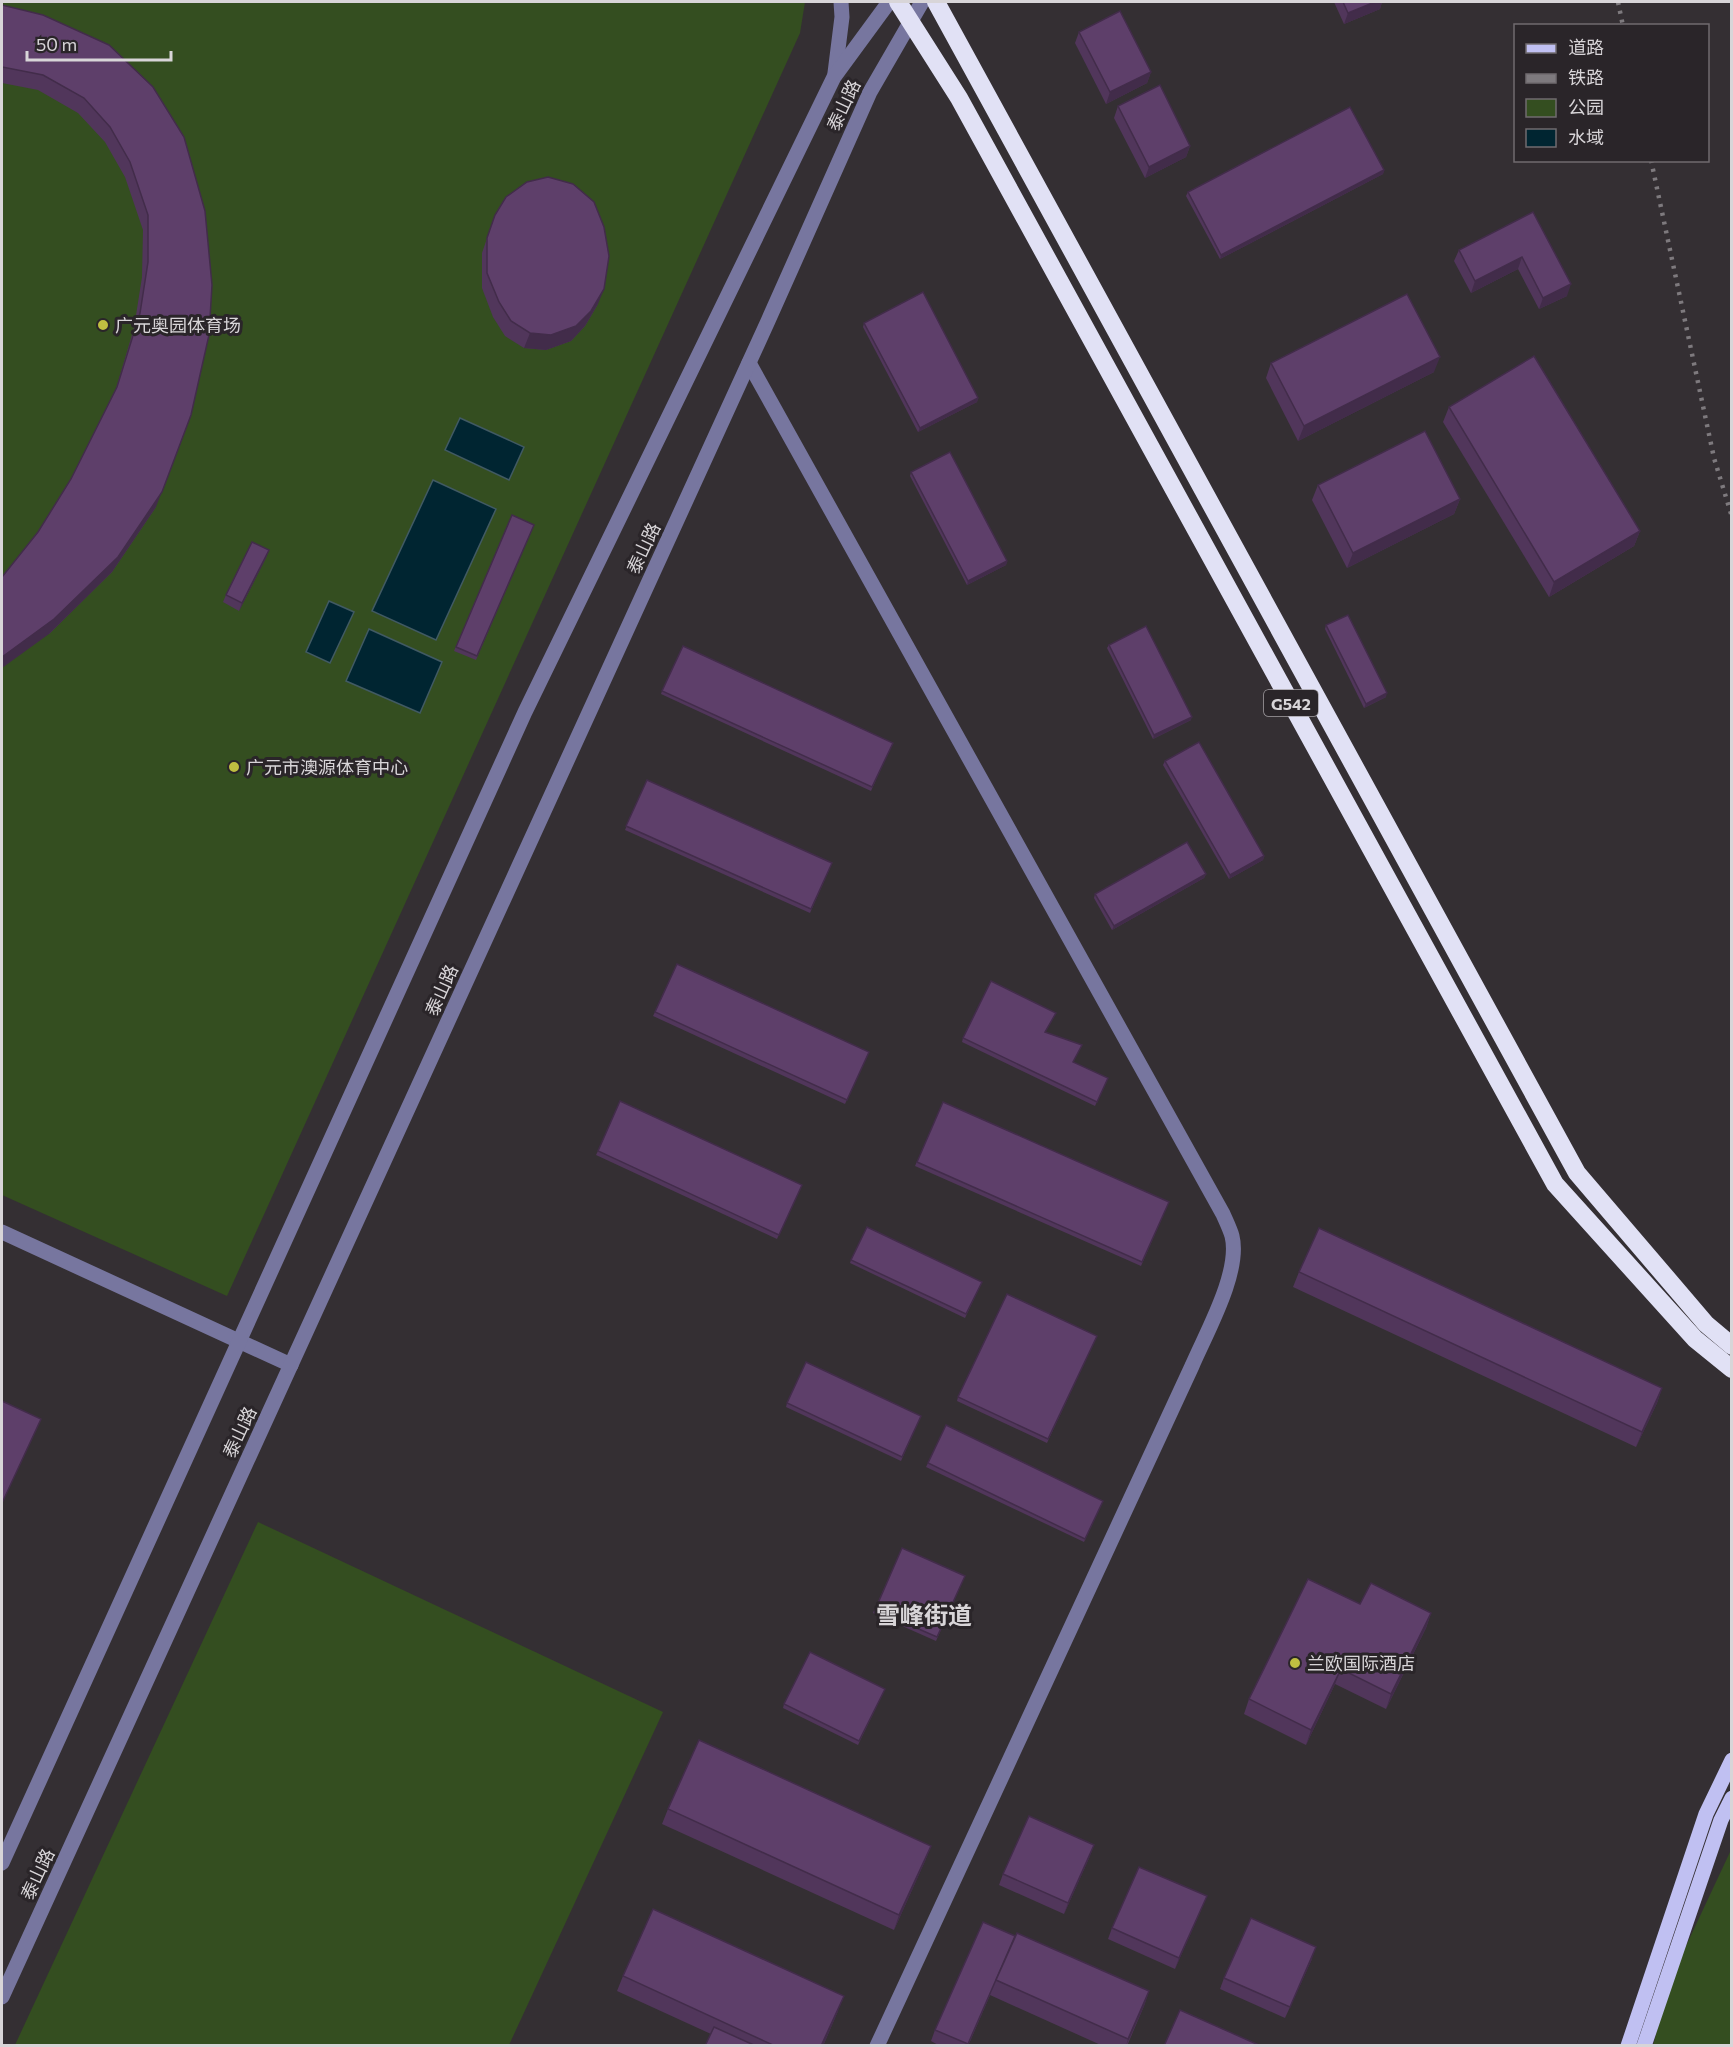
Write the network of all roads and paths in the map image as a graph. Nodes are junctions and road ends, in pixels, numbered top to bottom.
1 (841, 2) edge
2 (889, 2) edge
3 (898, 2) edge
4 (922, 2) edge
5 (936, 2) edge
6 (909, 21) junction
7 (834, 77) junction
8 (749, 363) junction
9 (2, 1232) edge
10 (240, 1341) junction
11 (1731, 1346) edge
12 (291, 1365) junction
13 (1731, 1369) edge
14 (1731, 1760) edge
15 (1731, 1798) edge
16 (2, 1863) edge
17 (2, 1997) edge
18 (877, 2046) edge
19 (1628, 2046) edge
20 (1644, 2046) edge

1 - 7 street
2 - 7 street, 泰山路
3 - 6 highway, G542
4 - 6 street, 泰山路
5 - 11 highway, G542
6 - 8 street, 泰山路
6 - 13 highway, G542
7 - 10 street, 泰山路
8 - 12 street, 泰山路
8 - 18 street
9 - 10 street
10 - 12 street
10 - 16 street, 泰山路
12 - 17 street, 泰山路
14 - 19 main road
15 - 20 main road

